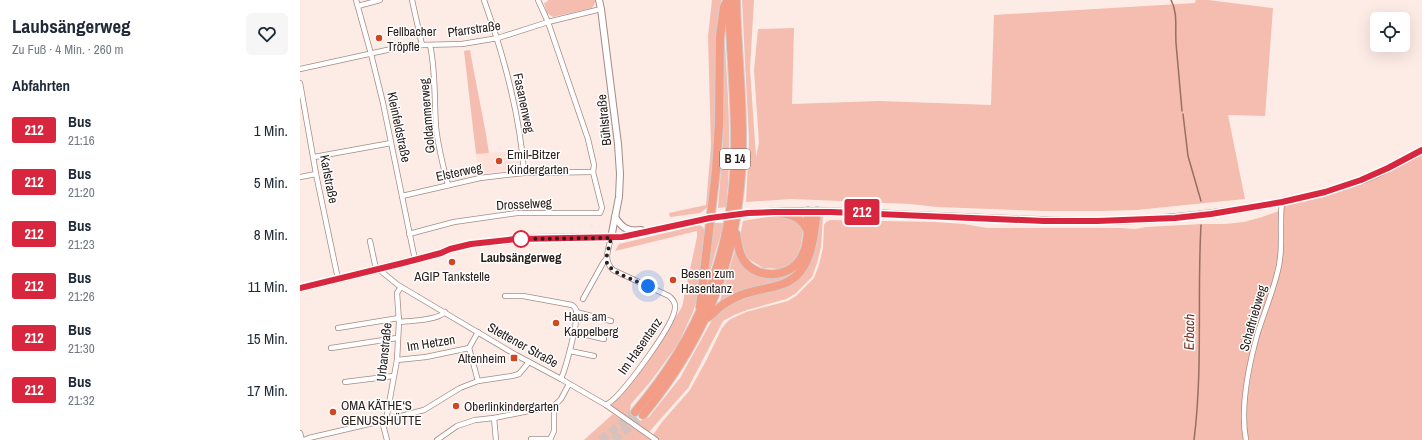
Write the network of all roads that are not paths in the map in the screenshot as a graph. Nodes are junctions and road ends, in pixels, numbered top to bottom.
1 (356, 0) edge
2 (380, 0) edge
3 (412, 0) edge
4 (484, 0) edge
5 (538, 0) edge
6 (599, 0) edge
7 (728, 0) edge
8 (736, 0) edge
9 (358, 6) junction
10 (601, 9) junction
11 (548, 22) junction
12 (498, 38) junction
13 (422, 45) junction
14 (430, 45) junction
15 (371, 54) junction
16 (300, 69) edge
17 (300, 83) edge
18 (391, 143) junction
19 (1422, 150) edge
20 (314, 157) junction
21 (593, 172) junction
22 (524, 173) junction
23 (316, 174) junction
24 (300, 177) edge
25 (448, 185) junction
26 (402, 196) junction
27 (1282, 202) junction
28 (812, 211) junction
29 (774, 212) junction
30 (615, 217) junction
31 (714, 218) junction
32 (667, 227) junction
33 (735, 227) junction
34 (807, 229) junction
35 (409, 234) junction
36 (611, 238) junction
37 (370, 240) dead end
38 (606, 259) junction
39 (415, 260) junction
40 (378, 269) junction
41 (338, 279) junction
42 (401, 287) junction
43 (300, 288) edge
44 (505, 296) dead end
45 (583, 299) dead end
46 (446, 312) junction
47 (576, 312) junction
48 (703, 316) junction
49 (399, 320) junction
50 (611, 321) dead end
51 (338, 328) dead end
52 (478, 332) junction
53 (573, 332) junction
54 (397, 338) junction
55 (604, 339) dead end
56 (331, 348) dead end
57 (469, 348) junction
58 (570, 351) junction
59 (594, 356) dead end
60 (397, 360) junction
61 (529, 362) junction
62 (393, 376) junction
63 (561, 379) junction
64 (478, 381) junction
65 (345, 382) dead end
66 (569, 384) junction
67 (606, 405) junction
68 (554, 406) junction
69 (639, 414) tunnel mouth
70 (494, 418) junction
71 (384, 420) junction
72 (300, 433) edge
73 (531, 439) edge
74 (303, 440) edge
75 (387, 440) edge
76 (436, 440) edge
77 (496, 440) edge
78 (550, 440) edge
79 (656, 440) edge
80 (1246, 440) edge

1 - 9 street, Kleinfeldstraße
2 - 9 street
3 - 13 street
4 - 12 street, Fasanenweg
5 - 11 street
6 - 10 main road, Bühlstraße
7 - 31 highway
7 - 48 highway, B 14
8 - 33 highway, B 14
9 - 15 street, Kleinfeldstraße
10 - 11 street, Pfarrstraße
10 - 30 main road, Bühlstraße
11 - 12 street, Pfarrstraße
11 - 21 street
12 - 14 street, Pfarrstraße
12 - 22 street, Fasanenweg
13 - 14 street, Pfarrstraße
13 - 15 street, Pfarrstraße
14 - 25 street, Goldammerweg
15 - 16 street, Pfarrstraße
15 - 18 street, Kleinfeldstraße
17 - 20 street, Karlstraße
18 - 20 street
18 - 26 street, Kleinfeldstraße
19 - 27 main road
20 - 23 street, Karlstraße
21 - 22 street, Elsterweg
21 - 35 street, Drosselweg
22 - 25 street, Elsterweg
23 - 24 street
23 - 41 street, Karlstraße
25 - 26 street, Elsterweg
26 - 35 street, Kleinfeldstraße
27 - 28 main road
27 - 80 street, Schaftriebweg
28 - 29 main road
28 - 34 highway, B 14
28 - 48 highway
29 - 31 main road, bridge
29 - 34 highway
30 - 32 main road
30 - 36 main road, Bühlstraße
31 - 32 main road
31 - 48 highway
32 - 36 main road
33 - 34 highway, B 14
33 - 48 highway, B 14
35 - 39 street, Kleinfeldstraße
36 - 38 street
36 - 39 main road
37 - 40 street
38 - 45 street
38 - 67 street, Im Hasentanz
39 - 40 main road
40 - 41 main road
40 - 42 street, Stettener Straße
41 - 43 main road
42 - 46 street, Stettener Straße
42 - 49 street, Urbanstraße
44 - 47 street
46 - 49 street
46 - 52 street, Stettener Straße
47 - 50 street
47 - 53 street
48 - 69 highway, B 14
49 - 51 street
49 - 54 street, Urbanstraße
52 - 57 street, Im Hetzen
52 - 61 street, Stettener Straße
53 - 55 street
53 - 58 street
54 - 56 street
54 - 60 street, Urbanstraße
57 - 60 street, Im Hetzen
57 - 64 street, Im Hetzen
58 - 59 street
58 - 63 street
60 - 62 street, Urbanstraße
61 - 63 street, Stettener Straße
61 - 64 street
62 - 65 street
62 - 71 street, Urbanstraße
63 - 66 street, Stettener Straße
64 - 71 street
66 - 67 street, Stettener Straße
66 - 68 street
67 - 79 street, Stettener Straße
68 - 70 street
68 - 78 street
70 - 76 street
70 - 77 street
71 - 74 street
71 - 75 street, Urbanstraße
72 - 74 street
73 - 78 street

